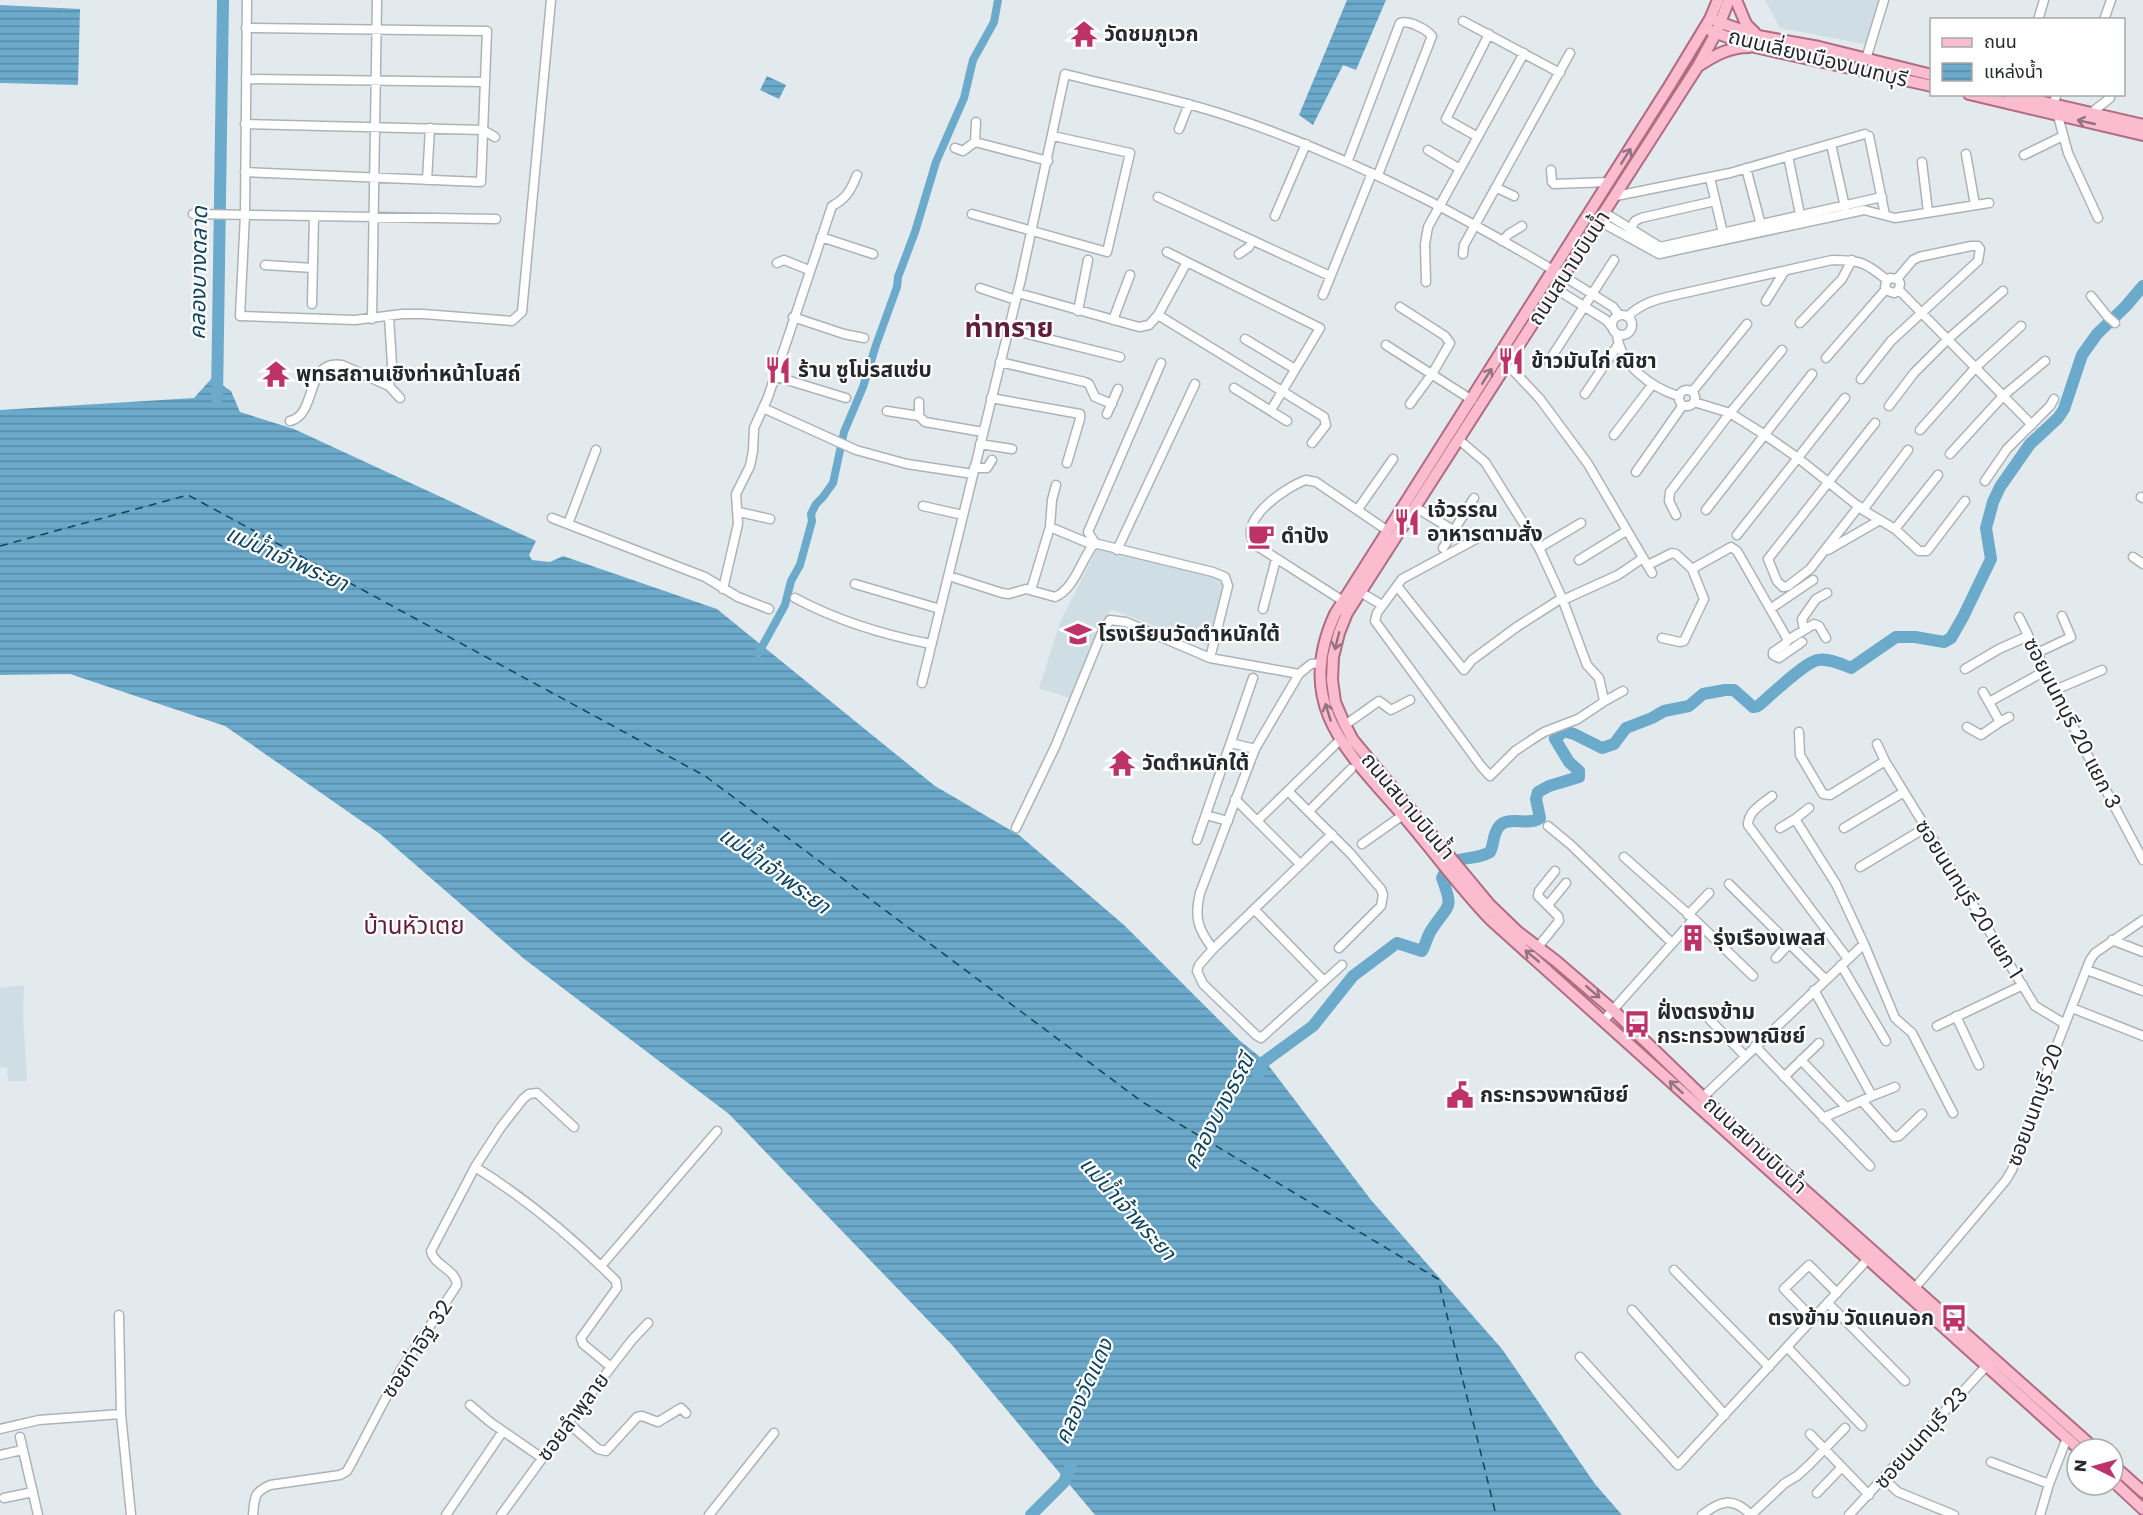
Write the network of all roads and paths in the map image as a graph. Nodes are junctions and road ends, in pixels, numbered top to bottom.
1 (248, 0) edge
2 (377, 0) edge
3 (551, 0) edge
4 (1718, 0) edge
5 (1729, 0) edge
6 (1736, 0) edge
7 (1884, 0) edge
8 (2044, 0) edge
9 (2111, 0) edge
10 (2039, 18) edge
11 (2105, 18) edge
12 (1463, 21) dead end
13 (1713, 26) junction
14 (246, 28) junction
15 (376, 29) junction
16 (1489, 34) junction
17 (1756, 41) junction
18 (1524, 53) junction
19 (1570, 53) dead end
20 (1866, 59) junction
21 (1698, 66) junction
22 (1560, 72) junction
23 (1930, 75) edge
24 (246, 79) junction
25 (375, 80) junction
26 (485, 82) junction
27 (1930, 85) edge
28 (1977, 96) edge
29 (2022, 96) edge
30 (2110, 96) edge
31 (2055, 99) edge
32 (1189, 104) junction
33 (2091, 113) junction
34 (2058, 116) junction
35 (976, 122) dead end
36 (245, 124) junction
37 (2143, 125) edge
38 (375, 127) junction
39 (430, 129) junction
40 (1179, 129) dead end
41 (483, 130) junction
42 (2143, 135) edge
43 (1053, 136) junction
44 (2063, 136) junction
45 (495, 137) dead end
46 (1478, 137) junction
47 (975, 142) junction
48 (1306, 144) junction
49 (1831, 144) junction
50 (955, 148) dead end
51 (1428, 150) dead end
52 (1966, 154) dead end
53 (2024, 155) dead end
54 (1788, 156) junction
55 (1347, 160) junction
56 (1048, 161) junction
57 (1922, 162) dead end
58 (1746, 168) junction
59 (1460, 170) junction
60 (1551, 170) dead end
61 (245, 172) junction
62 (1375, 174) junction
63 (857, 175) dead end
64 (374, 178) junction
65 (1710, 178) junction
66 (427, 180) junction
67 (1609, 182) junction
68 (1497, 188) junction
69 (1514, 196) dead end
70 (1616, 196) junction
71 (1158, 197) dead end
72 (1882, 197) junction
73 (1715, 201) junction
74 (1989, 203) dead end
75 (1975, 205) junction
76 (1440, 206) junction
77 (1594, 207) junction
78 (1845, 207) junction
79 (1863, 207) junction
80 (1928, 212) junction
81 (193, 214) dead end
82 (972, 214) dead end
83 (245, 215) junction
84 (1886, 215) junction
85 (314, 216) junction
86 (1275, 216) dead end
87 (373, 217) junction
88 (2098, 218) dead end
89 (496, 219) dead end
90 (1801, 219) junction
91 (1600, 222) junction
92 (1583, 223) junction
93 (1761, 225) junction
94 (1476, 226) junction
95 (1522, 226) dead end
96 (1032, 230) junction
97 (1629, 232) junction
98 (1723, 233) junction
99 (821, 237) junction
100 (1252, 240) junction
101 (1705, 240) junction
102 (1502, 241) junction
103 (1167, 252) dead end
104 (873, 254) dead end
105 (1239, 254) dead end
106 (1463, 254) dead end
107 (1088, 260) dead end
108 (1614, 260) dead end
109 (1852, 260) junction
110 (777, 262) dead end
111 (1187, 262) junction
112 (265, 266) dead end
113 (313, 268) junction
114 (809, 270) junction
115 (1554, 271) junction
116 (1784, 272) junction
117 (1130, 275) dead end
118 (1330, 276) junction
119 (1565, 277) junction
120 (1897, 279) junction
121 (1426, 282) dead end
122 (1886, 284) junction
123 (980, 288) dead end
124 (1556, 289) junction
125 (1899, 290) junction
126 (2003, 291) dead end
127 (1591, 294) junction
128 (1323, 295) dead end
129 (1017, 296) junction
130 (2091, 296) dead end
131 (1766, 301) dead end
132 (312, 303) dead end
133 (1400, 307) dead end
134 (1584, 307) junction
135 (1078, 311) junction
136 (1921, 312) junction
137 (1158, 315) junction
138 (1623, 315) junction
139 (389, 317) junction
140 (794, 317) junction
141 (372, 319) junction
142 (1113, 320) junction
143 (2112, 321) dead end
144 (1800, 323) dead end
145 (1747, 324) dead end
146 (1611, 326) junction
147 (2021, 326) dead end
148 (1008, 329) junction
149 (1617, 334) junction
150 (864, 338) dead end
151 (1245, 339) dead end
152 (1948, 339) junction
153 (1386, 345) dead end
154 (1618, 345) junction
155 (1782, 350) dead end
156 (1120, 357) dead end
157 (1826, 358) dead end
158 (1549, 361) dead end
159 (2045, 361) dead end
160 (1000, 362) junction
161 (1161, 363) dead end
162 (1507, 364) junction
163 (1976, 367) junction
164 (1295, 369) junction
165 (1432, 374) junction
166 (1812, 374) dead end
167 (774, 376) junction
168 (1861, 379) dead end
169 (1195, 384) dead end
170 (1652, 385) junction
171 (388, 386) junction
172 (1234, 388) dead end
173 (1118, 389) dead end
174 (1282, 391) junction
175 (1692, 392) junction
176 (1585, 394) dead end
177 (1678, 396) junction
178 (2003, 396) junction
179 (400, 398) dead end
180 (846, 398) dead end
181 (991, 398) junction
182 (1845, 398) dead end
183 (2054, 399) dead end
184 (1472, 400) junction
185 (919, 402) dead end
186 (1694, 402) junction
187 (1112, 404) junction
188 (1410, 404) dead end
189 (1683, 405) junction
190 (1889, 406) dead end
191 (763, 408) junction
192 (887, 411) dead end
193 (1271, 411) junction
194 (1730, 413) junction
195 (1107, 414) dead end
196 (918, 416) junction
197 (1287, 421) dead end
198 (290, 422) dead end
199 (1875, 423) dead end
200 (2032, 425) junction
201 (1920, 430) dead end
202 (983, 432) junction
203 (1614, 435) dead end
204 (1765, 435) junction
205 (1458, 439) junction
206 (1312, 442) dead end
207 (980, 444) junction
208 (1012, 449) dead end
209 (596, 450) dead end
210 (1908, 450) dead end
211 (1950, 454) dead end
212 (1798, 458) junction
213 (1393, 459) dead end
214 (992, 460) dead end
215 (1067, 462) dead end
216 (973, 471) junction
217 (1636, 472) dead end
218 (1938, 476) dead end
219 (1985, 481) dead end
220 (1829, 484) junction
221 (1056, 485) dead end
222 (1474, 498) dead end
223 (1965, 501) dead end
224 (923, 506) dead end
225 (1415, 507) junction
226 (1861, 508) junction
227 (1358, 509) junction
228 (1706, 510) dead end
229 (739, 513) junction
230 (963, 515) junction
231 (1676, 515) dead end
232 (552, 518) dead end
233 (770, 519) dead end
234 (1880, 520) junction
235 (1581, 523) dead end
236 (568, 524) junction
237 (1050, 527) junction
238 (1895, 529) junction
239 (1453, 530) junction
240 (1388, 531) junction
241 (1626, 531) junction
242 (1737, 535) dead end
243 (1476, 539) dead end
244 (1094, 544) junction
245 (1443, 548) dead end
246 (1539, 548) junction
247 (1117, 550) junction
248 (1824, 552) junction
249 (2133, 557) dead end
250 (1276, 559) junction
251 (1579, 560) dead end
252 (1645, 561) junction
253 (2143, 564) edge
254 (1692, 570) junction
255 (1652, 573) dead end
256 (949, 576) junction
257 (1813, 580) dead end
258 (855, 584) dead end
259 (1397, 586) junction
260 (723, 589) junction
261 (1031, 590) junction
262 (1360, 592) junction
263 (1827, 593) dead end
264 (795, 598) dead end
265 (1563, 599) junction
266 (1343, 601) junction
267 (1382, 605) junction
268 (769, 609) dead end
269 (940, 609) junction
270 (1263, 609) dead end
271 (1770, 609) junction
272 (2062, 616) dead end
273 (2019, 617) dead end
274 (1804, 630) junction
275 (2028, 636) junction
276 (1662, 638) dead end
277 (1826, 638) dead end
278 (1788, 640) junction
279 (1802, 642) dead end
280 (931, 644) junction
281 (2037, 653) junction
282 (1210, 657) junction
283 (1320, 663) junction
284 (1965, 669) dead end
285 (2102, 670) dead end
286 (2045, 671) junction
287 (1299, 674) junction
288 (1253, 678) dead end
289 (921, 682) dead end
290 (2055, 690) junction
291 (1623, 691) dead end
292 (1983, 692) dead end
293 (1410, 700) dead end
294 (1604, 702) junction
295 (1989, 702) junction
296 (2009, 717) dead end
297 (2000, 722) junction
298 (1345, 726) junction
299 (1967, 727) dead end
300 (1798, 732) dead end
301 (1340, 741) junction
302 (1231, 743) junction
303 (1877, 744) dead end
304 (1255, 749) junction
305 (1885, 761) junction
306 (1351, 769) dead end
307 (1288, 791) junction
308 (1904, 792) junction
309 (1772, 796) dead end
310 (1236, 799) junction
311 (1809, 808) dead end
312 (1309, 811) junction
313 (1206, 814) junction
314 (1403, 815) junction
315 (1795, 819) junction
316 (1228, 820) junction
317 (1258, 820) junction
318 (1548, 826) dead end
319 (1016, 828) dead end
320 (1780, 828) dead end
321 (1844, 828) dead end
322 (1925, 828) junction
323 (1332, 834) junction
324 (1197, 840) dead end
325 (1362, 844) dead end
326 (1443, 855) junction
327 (1624, 857) dead end
328 (2143, 860) edge
329 (1300, 864) junction
330 (1860, 867) dead end
331 (1455, 869) junction
332 (1555, 871) dead end
333 (1566, 883) dead end
334 (1729, 884) dead end
335 (1709, 893) dead end
336 (1548, 905) junction
337 (1254, 909) junction
338 (1690, 917) junction
339 (2143, 920) edge
340 (2112, 940) junction
341 (1672, 943) junction
342 (1789, 944) junction
343 (1864, 944) junction
344 (1538, 947) junction
345 (1339, 948) dead end
346 (1213, 950) junction
347 (2143, 952) edge
348 (1776, 958) dead end
349 (1845, 962) junction
350 (1342, 965) dead end
351 (2087, 970) junction
352 (1753, 976) dead end
353 (1825, 979) junction
354 (1324, 981) junction
355 (2023, 985) junction
356 (1814, 990) junction
357 (2143, 992) edge
358 (2072, 1008) junction
359 (1613, 1010) junction
360 (1956, 1016) junction
361 (1604, 1020) junction
362 (1710, 1020) dead end
363 (2065, 1024) junction
364 (1937, 1026) dead end
365 (2143, 1036) edge
366 (1886, 1041) dead end
367 (1819, 1043) dead end
368 (1755, 1046) junction
369 (1745, 1056) junction
370 (1801, 1060) junction
371 (1979, 1065) dead end
372 (1784, 1077) junction
373 (1895, 1088) dead end
374 (1872, 1096) junction
375 (1703, 1097) junction
376 (1862, 1101) junction
377 (1846, 1107) junction
378 (1953, 1113) dead end
379 (1922, 1114) dead end
380 (1823, 1118) junction
381 (574, 1127) dead end
382 (717, 1131) dead end
383 (1870, 1166) dead end
384 (475, 1167) junction
385 (1868, 1259) junction
386 (601, 1266) junction
387 (1674, 1270) dead end
388 (1914, 1289) junction
389 (1837, 1293) junction
390 (1828, 1303) junction
391 (1632, 1310) dead end
392 (119, 1315) dead end
393 (1813, 1319) junction
394 (648, 1323) dead end
395 (1787, 1347) junction
396 (1581, 1357) dead end
397 (1989, 1363) junction
398 (611, 1367) junction
399 (1769, 1367) junction
400 (1905, 1381) dead end
401 (470, 1405) dead end
402 (686, 1413) dead end
403 (121, 1414) junction
404 (1725, 1415) junction
405 (568, 1423) junction
406 (1862, 1426) dead end
407 (1845, 1428) dead end
408 (0, 1429) edge
409 (503, 1431) junction
410 (774, 1433) dead end
411 (1810, 1434) dead end
412 (20, 1437) dead end
413 (2066, 1437) edge
414 (2080, 1437) edge
415 (2065, 1443) edge
416 (22, 1450) junction
417 (1825, 1450) junction
418 (0, 1455) edge
419 (542, 1458) junction
420 (1991, 1462) dead end
421 (1842, 1467) junction
422 (2125, 1475) edge
423 (1884, 1479) junction
424 (2049, 1484) junction
425 (2143, 1490) edge
426 (33, 1492) junction
427 (2125, 1492) edge
428 (1817, 1493) dead end
429 (1869, 1495) junction
430 (4, 1498) dead end
431 (2143, 1509) edge
432 (1852, 1512) edge
433 (38, 1515) edge
434 (131, 1515) edge
435 (253, 1515) edge
436 (446, 1515) edge
437 (501, 1515) edge
438 (709, 1515) edge
439 (1702, 1515) edge
440 (1751, 1515) edge
441 (1864, 1515) edge
442 (1954, 1515) edge
443 (2040, 1515) edge

1 - 14 street
2 - 15 street
3 - 139 street
4 - 13 main road, ถนนสนามบินน้ำ
5 - 13 main road, ถนนสนามบินน้ำ
6 - 17 main road
7 - 20 street
8 - 10 street
9 - 11 street
12 - 16 street
13 - 17 main road, ถนนเลี่ยงเมืองนนทบุรี
13 - 21 main road, ถนนสนามบินน้ำ
67 -> 13 main road, ถนนสนามบินน้ำ
14 - 15 street
14 - 24 street
15 - 25 street
15 - 26 street
16 - 18 street
16 - 46 street
17 - 20 main road, ถนนเลี่ยงเมืองนนทบุรี
17 - 21 main road
17 - 27 main road, ถนนเลี่ยงเมืองนนทบุรี
18 - 22 street
18 - 46 street
19 - 22 street
20 - 23 main road, ถนนเลี่ยงเมืองนนทบุรี
21 - 70 main road, ถนนสนามบินน้ำ
22 - 68 street
24 - 25 street
24 - 36 street
25 - 26 street
25 - 38 street
26 - 41 street
28 - 34 main road
29 - 31 main road
30 - 33 street
31 - 33 main road
32 - 40 street
32 - 43 street
32 - 48 street
33 - 37 main road
42 -> 34 main road
34 - 44 street
35 - 47 street
36 - 38 street
36 - 61 street
38 - 39 street
38 - 64 street
39 - 41 street
39 - 66 street
41 - 45 street
41 - 66 street
43 - 56 street
43 - 96 street
44 - 53 street
44 - 88 street
46 - 59 street
47 - 50 street
47 - 56 street
48 - 55 street
48 - 86 street
49 - 54 street
49 - 72 street
49 - 78 street
51 - 59 street
52 - 75 street
54 - 58 street
54 - 90 street
55 - 62 street
55 - 62 street
56 - 96 street
57 - 80 street
58 - 65 street
58 - 93 street
59 - 76 street
60 - 67 street
61 - 64 street
61 - 83 street
62 - 76 street
62 - 118 street
63 - 99 street
64 - 66 street
64 - 87 street
65 - 70 street
65 - 73 street
67 - 77 main road, ถนนสนามบินน้ำ
68 - 69 street
68 - 94 street
70 - 91 main road, ถนนสนามบินน้ำ
71 - 100 street
72 - 79 street
72 - 84 street
73 - 97 street
73 - 98 street
74 - 75 street
75 - 80 street
76 - 94 street
76 - 121 street
77 - 91 main road
77 - 92 main road, ถนนสนามบินน้ำ
78 - 79 street
78 - 90 street
79 - 84 street
79 - 90 street
80 - 84 street
81 - 83 street
82 - 96 street
83 - 85 street
83 - 141 street
85 - 87 street
85 - 113 street
87 - 89 street
87 - 141 street
90 - 93 street
90 - 101 street
91 - 92 main road
91 - 97 street
91 - 119 main road, ถนนสนามบินน้ำ
92 - 115 main road, ถนนสนามบินน้ำ
93 - 98 street
94 - 102 street
94 - 106 street
95 - 102 street
96 - 129 street
97 - 101 street
98 - 101 street
99 - 104 street
99 - 114 street
100 - 105 street
100 - 118 street
102 - 115 street
103 - 111 street
107 - 135 street
108 - 127 street
109 - 116 street
109 - 122 street
109 - 144 street
110 - 114 street
111 - 137 street
111 - 164 street
112 - 113 street
113 - 132 street
114 - 140 street
115 - 119 street
184 -> 115 main road, ถนนสนามบินน้ำ
116 - 131 street
116 - 138 street
117 - 142 street
118 - 128 street
119 - 124 main road, ถนนสนามบินน้ำ
119 - 127 street
120 - 122 street
120 - 125 street
120 - 136 street
122 - 125 street
122 - 157 street
123 - 129 street
124 - 134 street
124 - 162 main road, ถนนสนามบินน้ำ
125 - 136 street
126 - 152 street
127 - 134 street
127 - 138 street
129 - 135 street
129 - 148 street
130 - 143 street
133 - 165 street
134 - 146 street
134 - 158 street
135 - 142 street
136 - 152 street
136 - 168 street
137 - 142 street
137 - 174 street
138 - 146 street
138 - 149 street
139 - 141 street
139 - 171 street
140 - 150 street
140 - 167 street
145 - 175 street
146 - 149 street
147 - 163 street
148 - 156 street
148 - 160 street
149 - 154 street
151 - 164 street
152 - 163 street
152 - 190 street
153 - 165 street
154 - 170 street
154 - 176 street
155 - 194 street
159 - 178 street
160 - 181 street
160 - 187 street
161 - 244 street
162 - 205 main road, ถนนสนามบินน้ำ
162 - 241 street
163 - 178 street
163 - 201 street
164 - 174 street
165 - 184 street
165 - 188 street
166 - 204 street
167 - 180 street
167 - 191 street
169 - 247 street
170 - 177 street
170 - 203 street
171 - 179 street
171 - 198 street
172 - 193 street
173 - 187 street
174 - 193 street
174 - 206 street
175 - 177 street
175 - 186 street
177 - 189 street
178 - 200 street
178 - 211 street
181 - 202 street
181 - 215 street
182 - 212 street
183 - 200 street
184 - 240 main road, ถนนสนามบินน้ำ
185 - 196 street
186 - 189 street
186 - 194 street
187 - 195 street
189 - 217 street
191 - 216 street
191 - 229 street
192 - 196 street
193 - 197 street
194 - 204 street
194 - 231 street
196 - 202 street
199 - 220 street
200 - 219 street
202 - 207 street
204 - 212 street
204 - 228 street
205 - 225 main road, ถนนสนามบินน้ำ
205 - 246 street
207 - 208 street
207 - 216 street
209 - 236 street
210 - 226 street
212 - 220 street
212 - 242 street
213 - 227 street
214 - 216 street
216 - 230 street
218 - 238 street
220 - 226 street
220 - 248 street
221 - 237 street
222 - 239 street
223 - 238 street
224 - 230 street
225 - 239 street
225 - 262 main road, ถนนสนามบินน้ำ
226 - 234 street
226 - 248 street
227 - 240 street
227 - 250 street
229 - 233 street
229 - 260 street
230 - 256 street
232 - 236 street
234 - 238 street
234 - 248 street
235 - 246 street
236 - 260 street
237 - 244 street
237 - 261 street
239 - 245 street
240 - 266 main road, ถนนสนามบินน้ำ
241 - 251 street
241 - 252 street
243 - 259 street
244 - 247 street
244 - 261 street
246 - 265 street
247 - 282 street
249 - 253 street
250 - 266 street
250 - 270 street
252 - 254 street
252 - 255 street
252 - 265 street
254 - 271 street
254 - 276 street
256 - 261 street
256 - 269 street
257 - 271 street
258 - 269 street
259 - 265 street
259 - 267 street
260 - 268 street
262 - 267 street
262 -> 298 main road, ถนนสนามบินน้ำ
263 - 274 street
264 - 280 street
265 - 294 street
266 - 283 main road, ถนนสนามบินน้ำ
267 - 294 street
269 - 280 street
271 - 278 street
272 - 281 street
273 - 275 street, ซอยนนทบุรี 20 แยก 3
274 - 277 street
274 - 278 street
275 - 281 street, ซอยนนทบุรี 20 แยก 3
275 - 284 street
278 - 279 street
280 - 289 street
281 - 286 street, ซอยนนทบุรี 20 แยก 3
282 - 287 street
282 - 319 street
283 - 287 street
301 -> 283 main road, ถนนสนามบินน้ำ
285 - 290 street
286 - 290 street, ซอยนนทบุรี 20 แยก 3
286 - 295 street
287 - 304 street
288 - 302 street
290 - 328 street, ซอยนนทบุรี 20 แยก 3
291 - 294 street
292 - 295 street
293 - 298 street
295 - 297 street
296 - 297 street
297 - 299 street
298 - 326 main road, ถนนสนามบินน้ำ
300 - 305 street
301 - 307 street
301 - 314 main road, ถนนสนามบินน้ำ
302 - 304 street
302 - 313 street
303 - 305 street, ซอยนนทบุรี 20 แยก 1
304 - 310 street
305 - 308 street, ซอยนนทบุรี 20 แยก 1
306 - 312 street
307 - 312 street
307 - 317 street
308 - 321 street
308 - 322 street, ซอยนนทบุรี 20 แยก 1
309 - 349 street
310 - 316 street
310 - 317 street
311 - 315 street
312 - 323 street
313 - 316 street
313 - 324 street
314 - 325 street
314 - 326 main road, ถนนสนามบินน้ำ
315 - 320 street
315 - 343 street
316 - 346 street
317 - 329 street
318 - 341 street
322 - 330 street
322 - 355 street, ซอยนนทบุรี 20 แยก 1
323 - 329 street
323 - 345 street
326 - 331 main road, ถนนสนามบินน้ำ
327 - 338 street
329 - 337 street
331 - 344 main road, ถนนสนามบินน้ำ
361 -> 331 main road, ถนนสนามบินน้ำ
332 - 336 street
333 - 336 street
334 - 342 street
335 - 338 street
336 - 344 street
337 - 346 street
337 - 354 street
338 - 341 street
338 - 352 street
339 - 340 street, ซอยนนทบุรี 20
340 - 347 street
340 - 351 street, ซอยนนทบุรี 20
341 - 359 street
342 - 348 street
342 - 353 street
343 - 349 street
343 - 378 street
344 -> 359 main road, ถนนสนามบินน้ำ
346 - 354 street
349 - 353 street
349 - 366 street
350 - 354 street
351 - 357 street
351 - 358 street, ซอยนนทบุรี 20
353 - 356 street
355 - 360 street
355 - 363 street, ซอยนนทบุรี 20 แยก 1
356 - 368 street
356 - 374 street
358 - 363 street, ซอยนนทบุรี 20
358 - 365 street
359 - 361 street
359 - 375 main road, ถนนสนามบินน้ำ
360 - 364 street
360 - 371 street
385 -> 361 main road, ถนนสนามบินน้ำ
362 - 369 street
363 - 388 street, ซอยนนทบุรี 20
367 - 370 street
368 - 369 street
368 - 372 street
369 - 375 street
370 - 372 street
370 - 377 street
372 - 380 street
373 - 374 street
374 - 376 street
375 - 388 main road, ถนนสนามบินน้ำ
376 - 377 street
376 - 379 street
377 - 380 street
380 - 383 street
381 - 384 street, ซอยท่าอิฐ 32
382 - 386 street
384 - 386 street
384 - 435 street, ซอยท่าอิฐ 32
385 - 389 street
385 - 397 main road, ถนนสนามบินน้ำ
386 - 398 street
387 - 399 street
388 - 397 main road, ถนนสนามบินน้ำ
389 - 390 street
389 - 393 street
390 - 393 street
390 - 400 street
391 - 404 street
392 - 403 street
393 - 395 street
394 - 398 street, ซอยลำพูลาย
395 - 399 street
395 - 406 street
396 - 404 street
397 - 413 main road, ถนนสนามบินน้ำ
397 - 414 main road, ถนนสนามบินน้ำ
397 - 423 street, ซอยนนทบุรี 23
398 - 405 street, ซอยลำพูลาย
399 - 404 street
401 - 409 street
402 - 405 street
403 - 408 street
403 - 434 street
405 - 419 street, ซอยลำพูลาย
407 - 417 street
409 - 419 street
409 - 436 street
410 - 438 street
411 - 417 street
412 - 416 street
415 - 424 street
416 - 418 street
416 - 426 street
417 - 421 street
417 - 440 street
419 - 437 street, ซอยลำพูลาย
420 - 424 street
421 - 428 street
421 - 429 street
422 - 425 main road
423 - 429 street, ซอยนนทบุรี 23
423 - 442 street
424 - 443 street
426 - 430 street
426 - 433 street
427 - 431 main road
429 - 432 street, ซอยนนทบุรี 23
432 - 441 street
439 - 440 street

